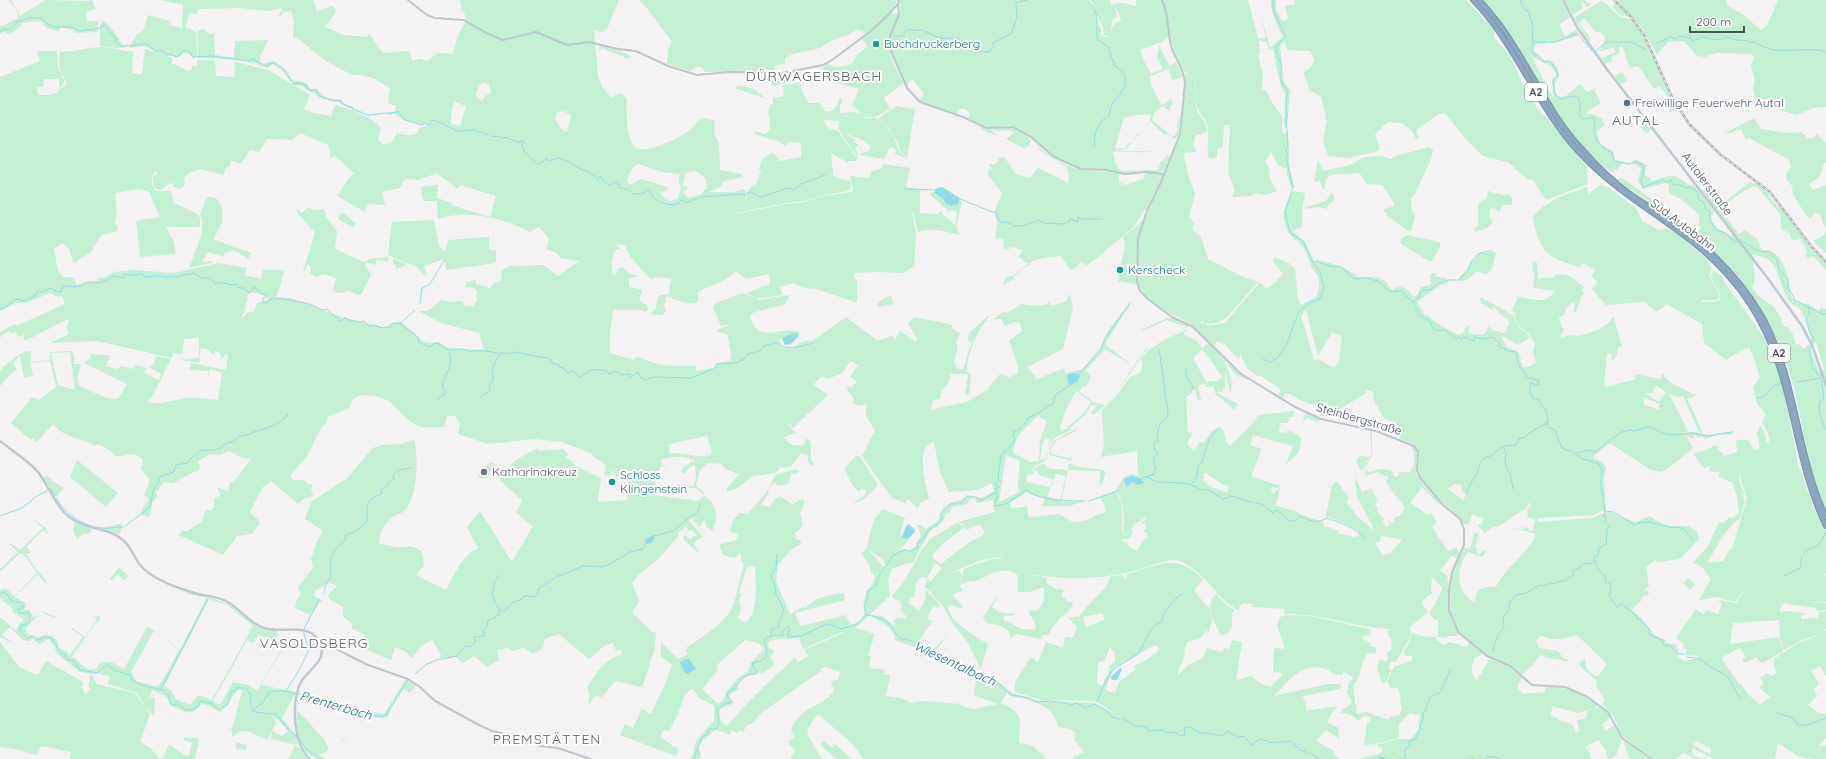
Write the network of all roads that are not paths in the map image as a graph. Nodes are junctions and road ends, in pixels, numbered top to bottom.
1 (408, 0) edge
2 (899, 0) edge
3 (1162, 0) edge
4 (1473, 0) edge
5 (1479, 0) edge
6 (1563, 0) edge
7 (898, 4) junction
8 (893, 10) junction
9 (899, 15) junction
10 (1164, 174) junction
11 (1608, 177) junction
12 (1826, 385) edge
13 (0, 441) edge
14 (1824, 515) edge
15 (1826, 526) edge
16 (319, 642) junction
17 (310, 759) edge
18 (590, 759) edge
19 (1653, 759) edge

1 - 8 street
2 - 7 street
3 - 10 street, Steinbergstraße
4 - 11 highway, Süd Autobahn / A2
5 - 11 highway, Süd Autobahn / A2
6 - 12 main road, Autalerstraße
7 - 8 street
7 - 9 street
8 - 9 street
9 - 10 street
10 - 19 street, Steinbergstraße
11 - 14 highway, Süd Autobahn / A2
13 - 16 main road
14 - 15 highway, Süd Autobahn / A2
16 - 17 main road
16 - 18 street

